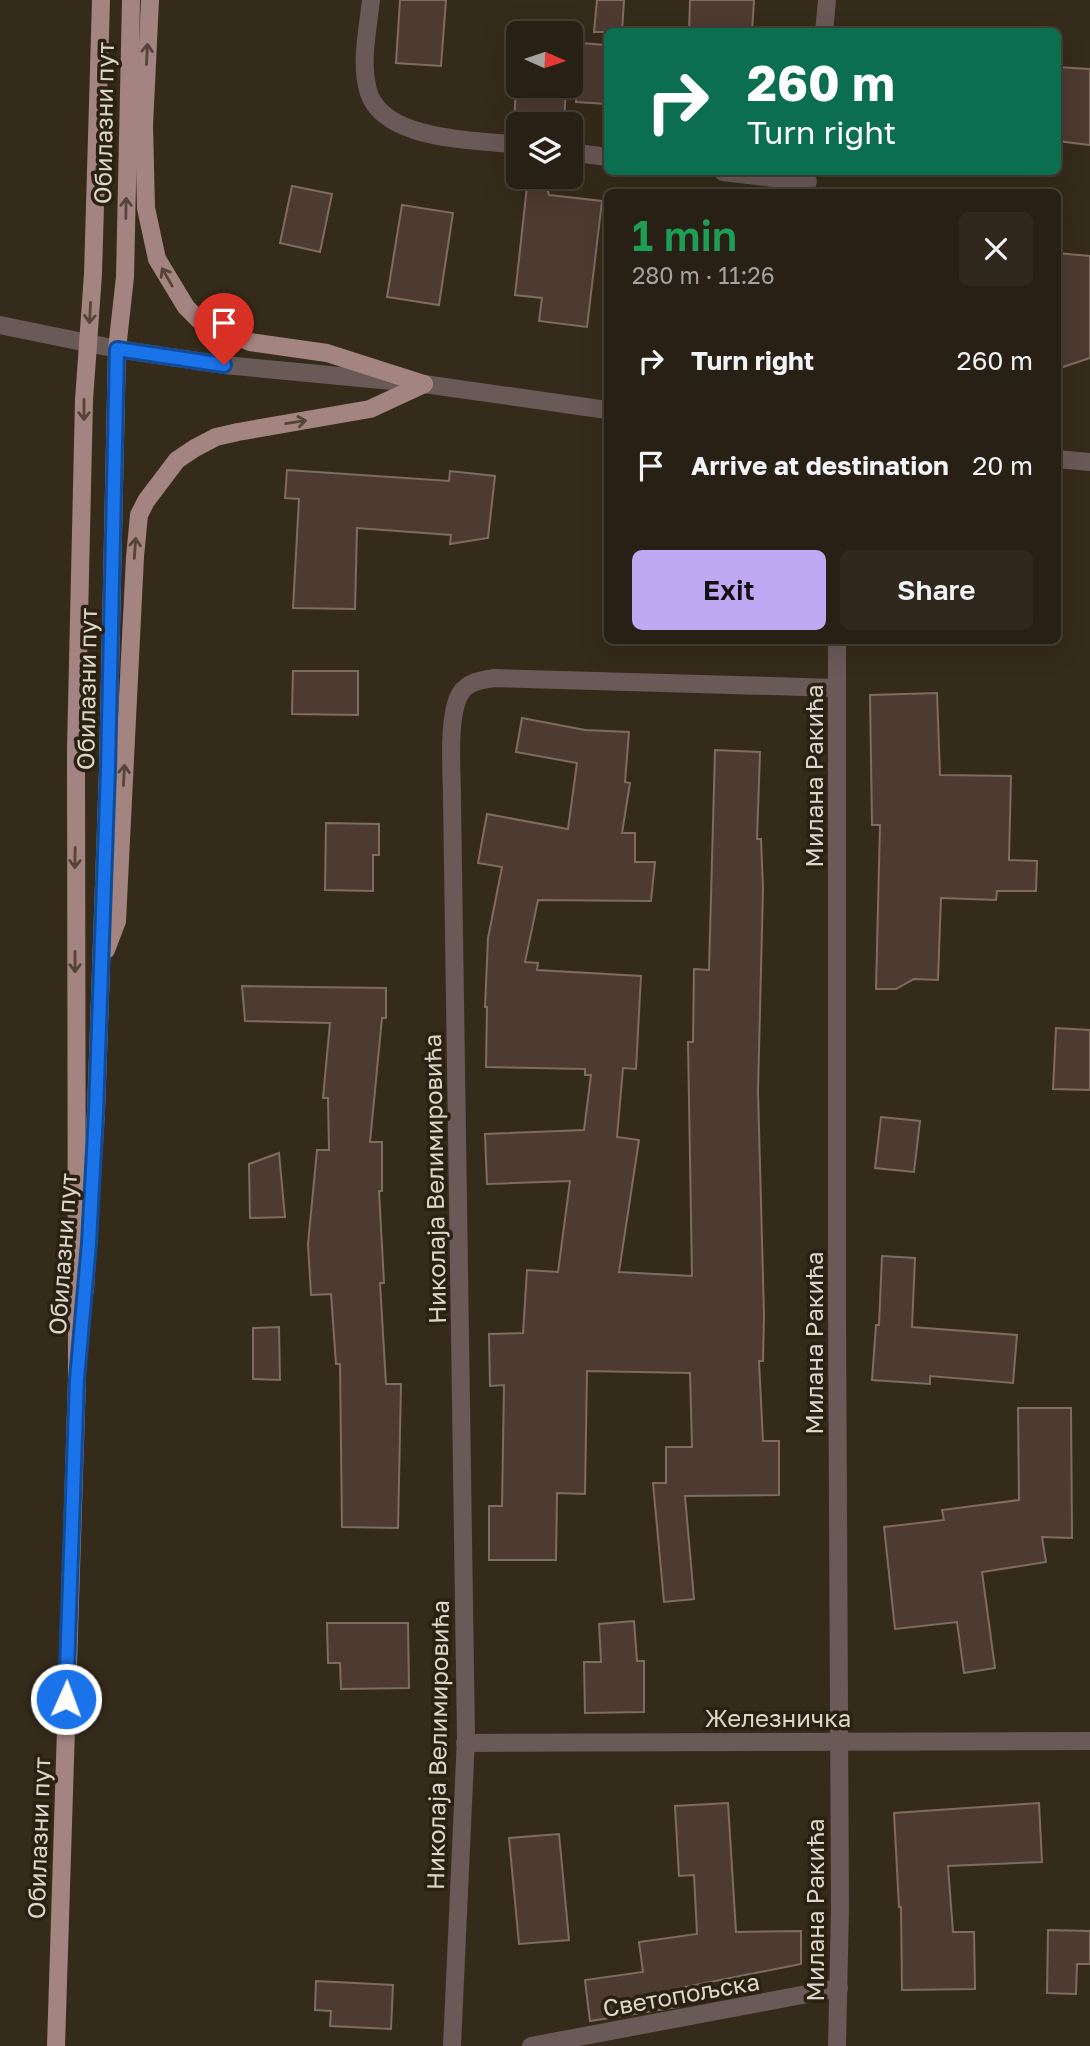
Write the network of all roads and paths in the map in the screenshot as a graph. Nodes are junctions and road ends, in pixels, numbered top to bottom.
1 (101, 0) edge
2 (131, 0) edge
3 (150, 0) edge
4 (371, 0) edge
5 (827, 0) edge
6 (824, 28) edge
7 (506, 143) edge
8 (583, 153) edge
9 (604, 156) edge
10 (748, 175) edge
11 (808, 182) edge
12 (0, 325) edge
13 (89, 342) junction
14 (117, 349) junction
15 (424, 384) junction
16 (604, 410) edge
17 (1061, 460) edge
18 (1090, 463) edge
19 (837, 644) edge
20 (837, 688) junction
21 (101, 963) junction
22 (77, 1379) junction
23 (839, 1741) junction
24 (1090, 1741) edge
25 (466, 1743) junction
26 (839, 1988) junction
27 (56, 2046) edge
28 (452, 2046) edge
29 (531, 2046) edge
30 (837, 2046) edge

1 -> 13 main road, Обилазни пут
14 -> 2 main road, Обилазни пут
15 -> 3 main road
4 - 7 street
5 - 6 street
8 - 9 street
10 - 11 street
12 - 13 street
13 - 14 street
13 -> 22 main road, Обилазни пут
14 - 15 street
14 - 21 main road, Обилазни пут
15 - 16 street
21 -> 15 main road
17 - 18 street
19 - 20 street, Милана Ракића
20 - 23 street, Милана Ракића
20 - 25 street, Николаја Велимировића
21 - 22 main road, Обилазни пут
22 - 27 main road, Обилазни пут
23 - 24 street, Железничка
23 - 25 street, Железничка
23 - 26 street, Милана Ракића
25 - 28 street, Николаја Велимировића
26 - 29 street, Светопољска
26 - 30 street, Милана Ракића

